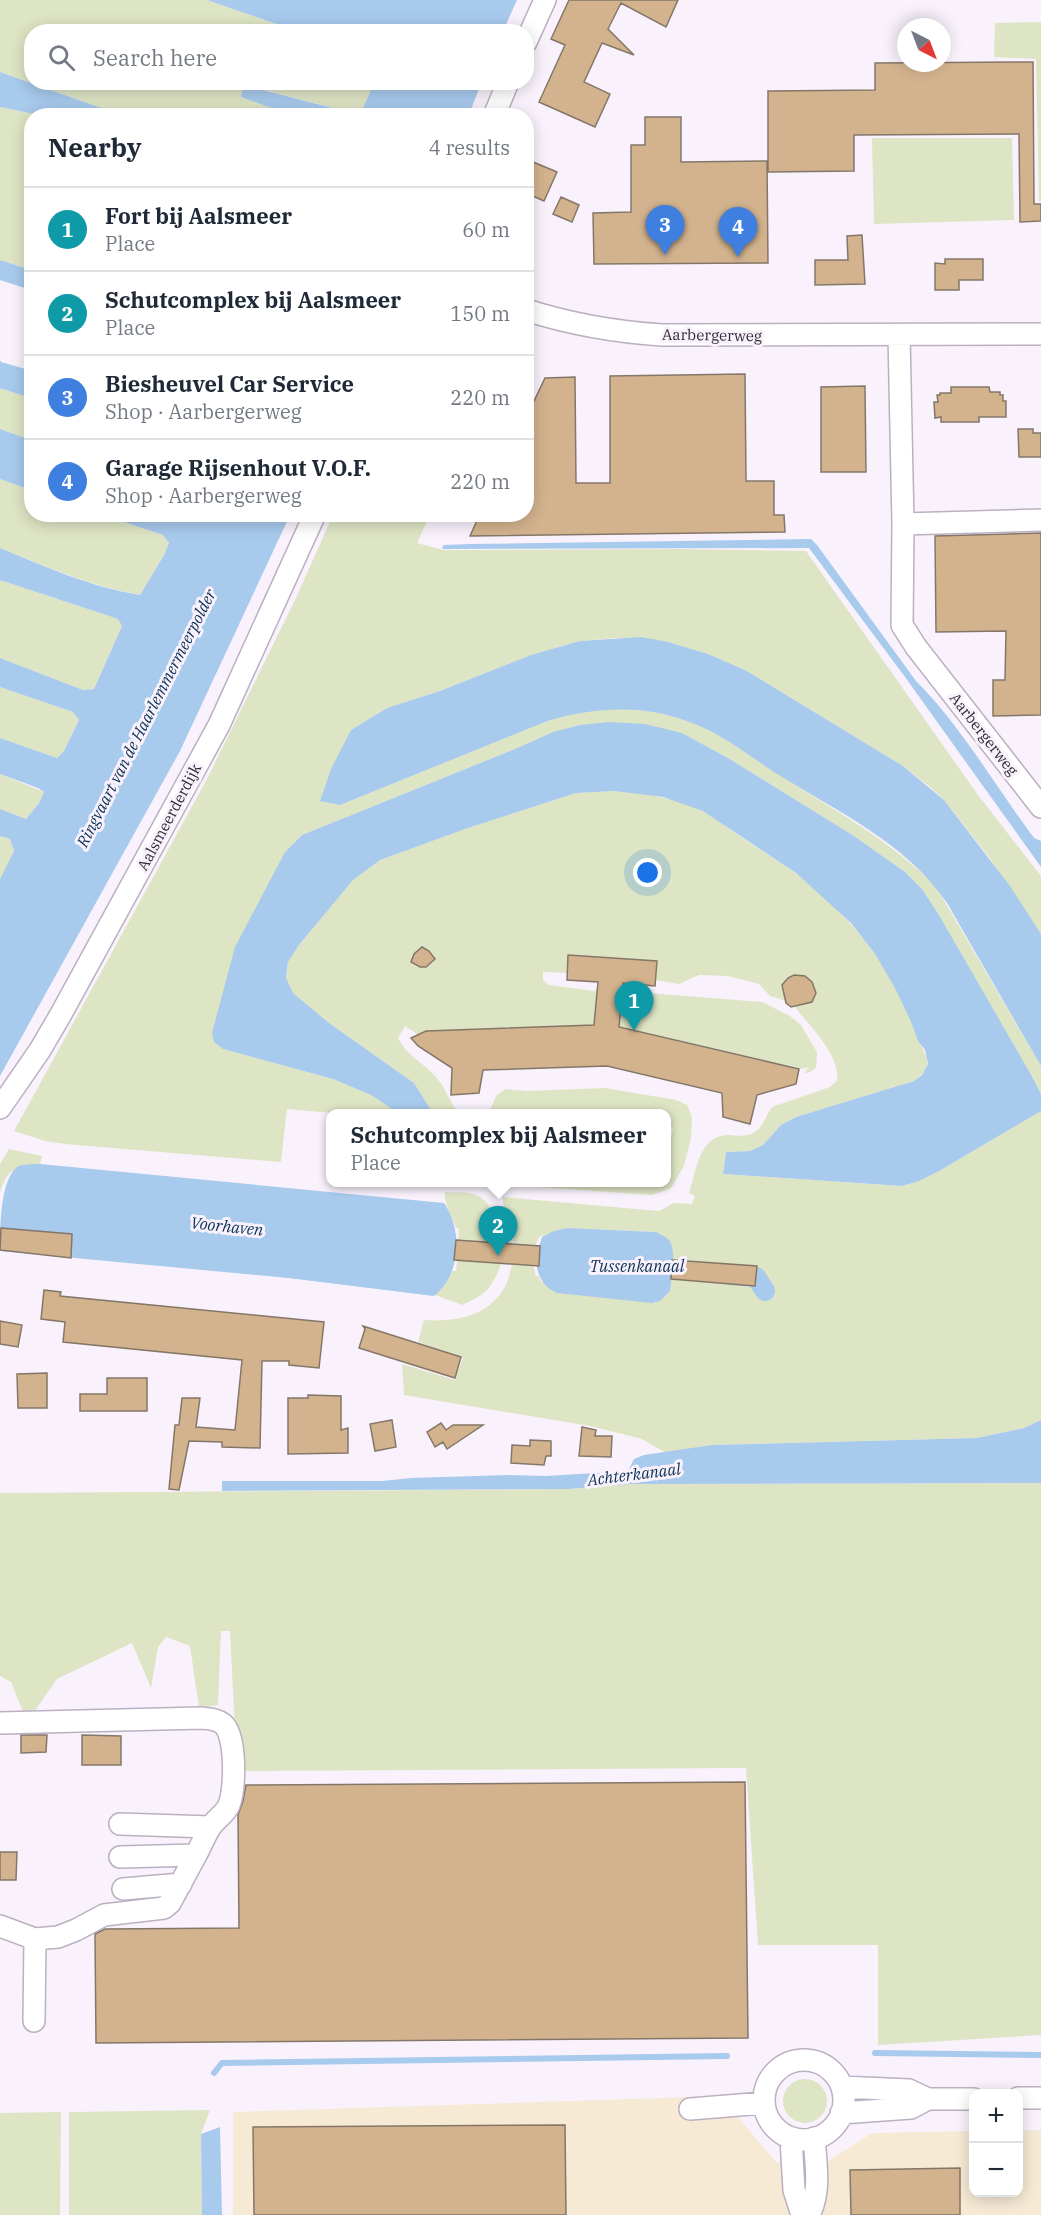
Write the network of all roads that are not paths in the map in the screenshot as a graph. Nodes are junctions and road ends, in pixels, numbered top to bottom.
1 (545, 0) edge
2 (534, 24) edge
3 (505, 90) edge
4 (497, 108) edge
5 (534, 312) edge
6 (1041, 334) edge
7 (899, 335) junction
8 (1041, 520) edge
9 (311, 522) edge
10 (903, 524) junction
11 (1041, 807) edge
12 (0, 1108) edge
13 (0, 1722) edge
14 (120, 1824) dead end
15 (210, 1827) junction
16 (196, 1855) junction
17 (120, 1857) dead end
18 (181, 1884) junction
19 (123, 1889) dead end
20 (0, 1926) edge
21 (35, 1939) junction
22 (34, 2021) dead end
23 (842, 2087) junction
24 (1023, 2098) edge
25 (1041, 2098) edge
26 (928, 2099) junction
27 (969, 2099) edge
28 (764, 2103) junction
29 (690, 2109) dead end
30 (841, 2113) junction
31 (791, 2138) junction
32 (814, 2138) junction
33 (802, 2215) edge
34 (809, 2215) edge

1 - 2 street
3 - 4 street
5 - 7 street, Aarbergerweg
6 - 7 street, Aarbergerweg
7 - 10 street, Aarbergerweg
8 - 10 street
9 - 12 street, Aalsmeerderdijk
10 - 11 street, Aarbergerweg
13 - 15 street
14 - 15 street
15 - 16 street
16 - 17 street
16 - 18 street
18 - 19 street
18 - 21 street
20 - 21 street
21 - 22 street
23 - 26 street
23 - 28 street
23 - 30 street
24 - 25 street
26 - 27 street
26 - 30 street
28 - 29 street
28 - 31 street
30 - 32 street
31 - 32 street
31 - 33 street
32 - 34 street

